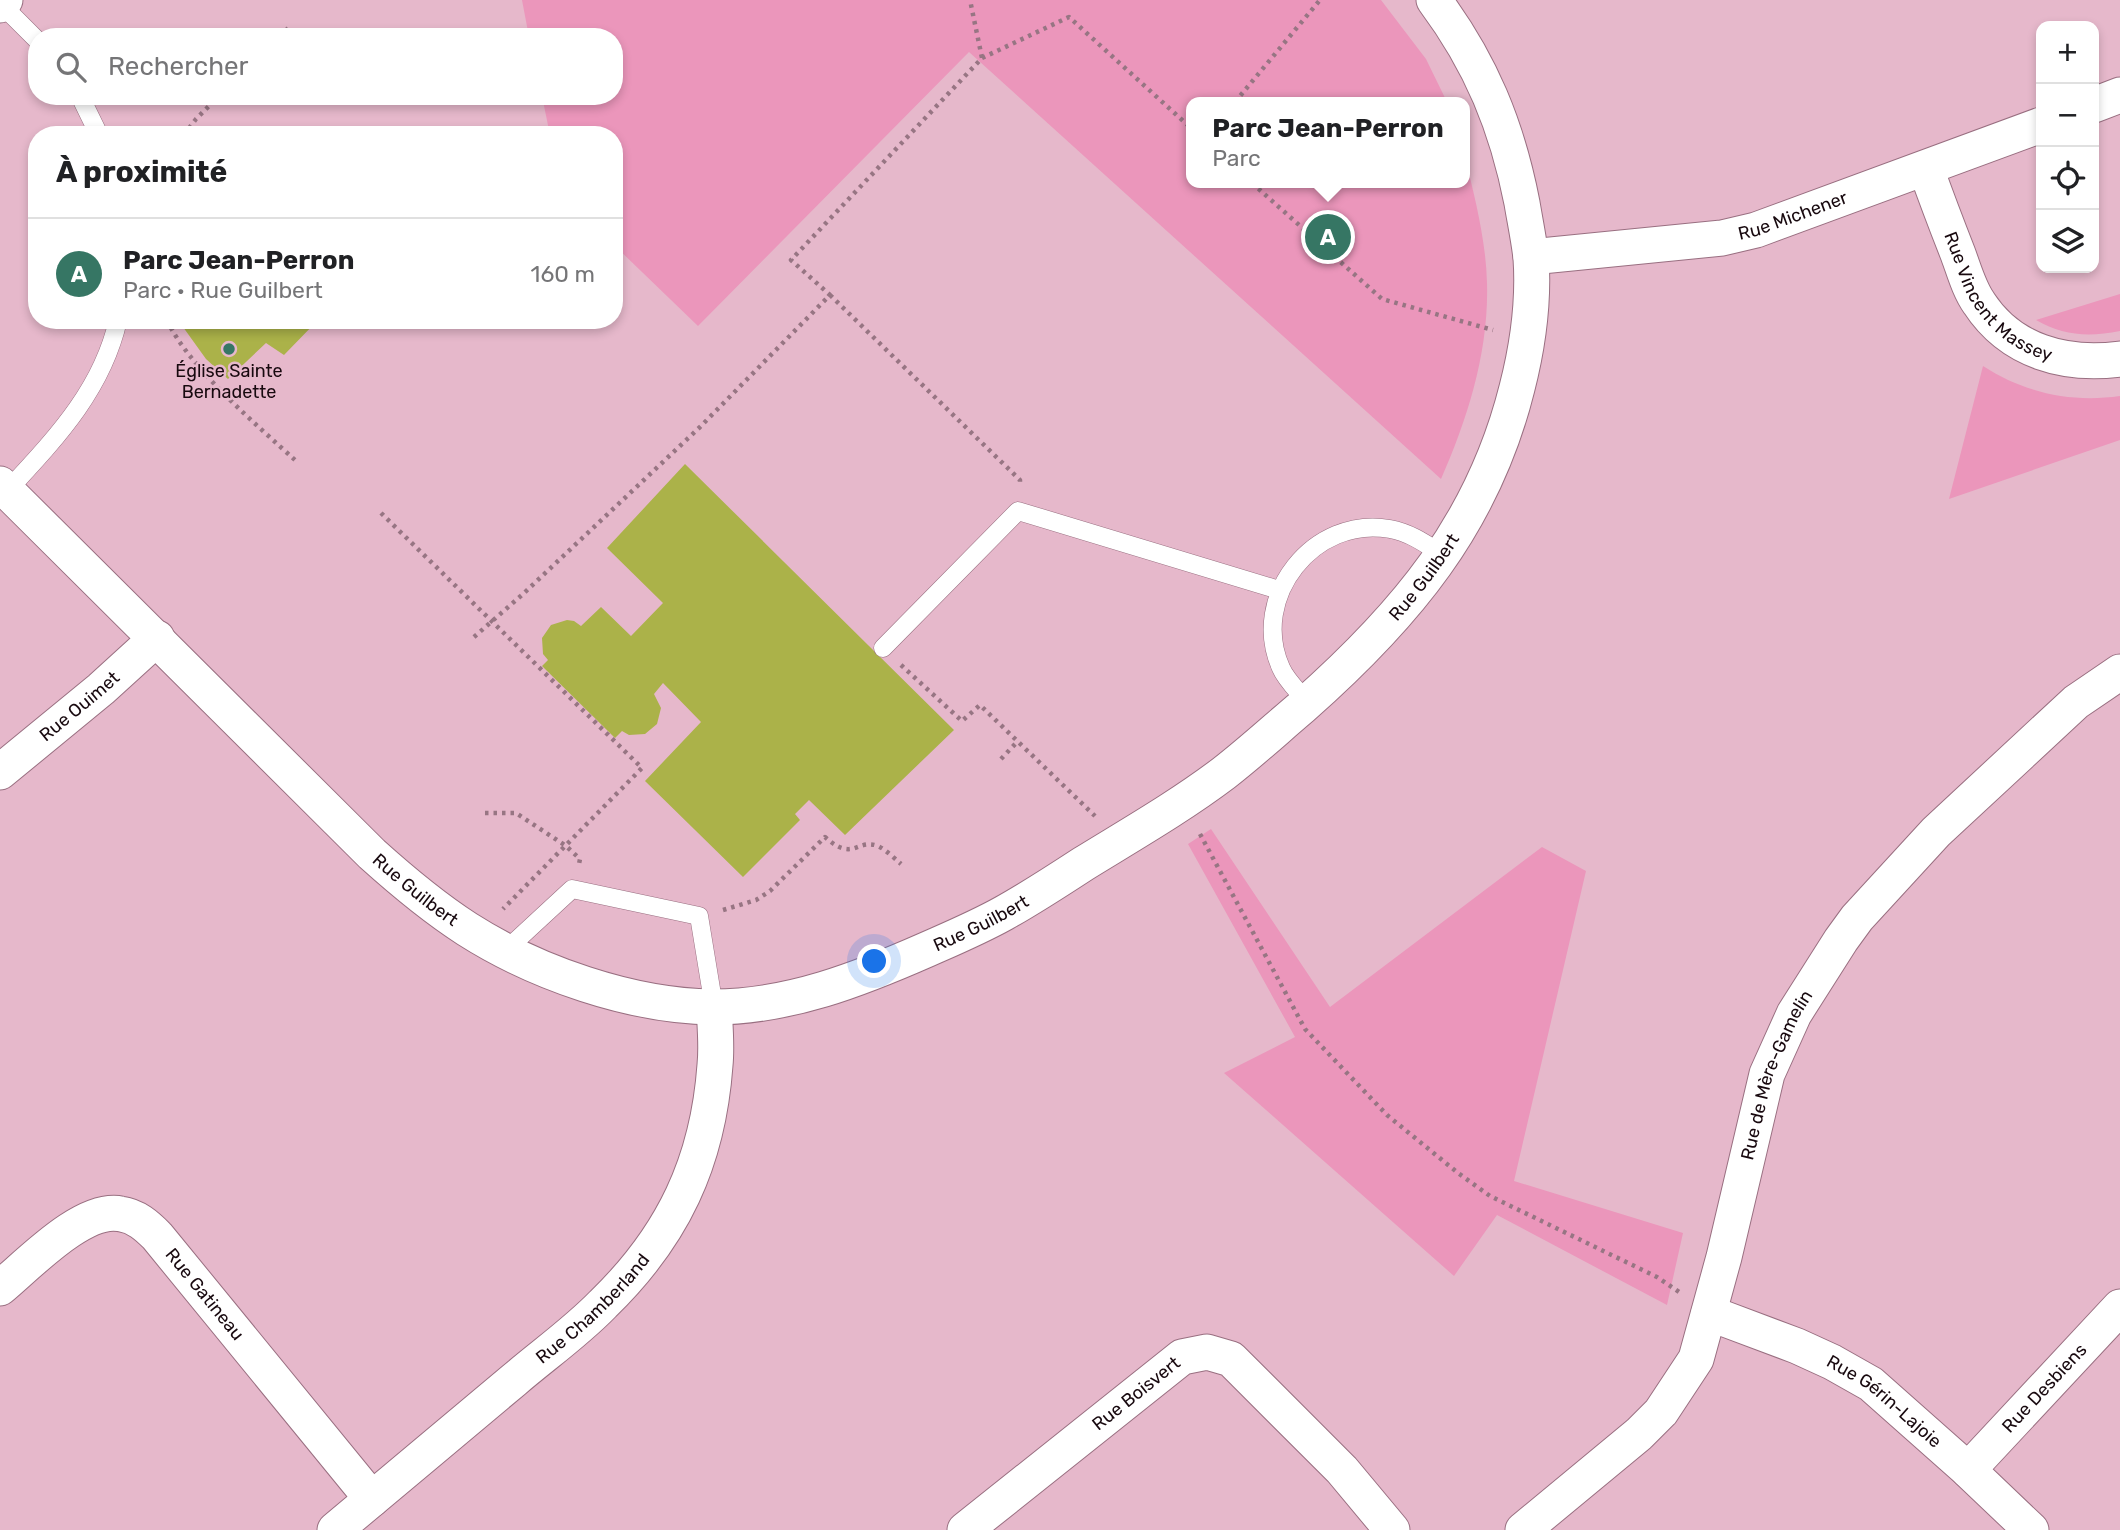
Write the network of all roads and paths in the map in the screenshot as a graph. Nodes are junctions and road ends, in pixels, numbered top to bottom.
1 (5, 0) edge
2 (970, 0) edge
3 (1320, 0) edge
4 (1434, 0) edge
5 (0, 5) edge
6 (28, 31) edge
7 (982, 58) junction
8 (2120, 95) edge
9 (1239, 97) edge
10 (2099, 103) edge
11 (84, 105) edge
12 (210, 105) edge
13 (1186, 124) edge
14 (95, 126) edge
15 (191, 126) edge
16 (2036, 127) edge
17 (1926, 169) junction
18 (1258, 188) edge
19 (1531, 257) junction
20 (830, 295) junction
21 (115, 329) edge
22 (172, 329) edge
23 (1527, 340) junction
24 (2120, 359) edge
25 (296, 461) dead end
26 (4, 487) edge
27 (1018, 511) junction
28 (381, 513) dead end
29 (1443, 555) junction
30 (1279, 590) junction
31 (493, 620) junction
32 (474, 637) dead end
33 (157, 638) junction
34 (883, 648) joint
35 (2120, 672) edge
36 (1307, 702) junction
37 (1018, 741) junction
38 (1001, 759) dead end
39 (0, 772) edge
40 (1183, 802) junction
41 (485, 813) dead end
42 (1121, 841) junction
43 (566, 846) junction
44 (901, 864) dead end
45 (572, 889) junction
46 (699, 916) junction
47 (492, 943) junction
48 (714, 1007) junction
49 (0, 1288) edge
50 (2120, 1307) edge
51 (1709, 1313) junction
52 (1968, 1470) junction
53 (372, 1499) junction
54 (335, 1530) edge
55 (965, 1530) edge
56 (1392, 1530) edge
57 (1523, 1530) edge
58 (2031, 1530) edge

1 - 5 street
2 - 7 path
3 - 9 path
4 - 19 street, Rue Guilbert
5 - 6 lane
7 - 13 path
7 - 20 path
8 - 10 street
11 - 14 lane
12 - 15 path
16 - 17 street, Rue Michener
17 - 19 street, Rue Michener
17 - 24 street, Rue Vincent Massey
18 - 23 path
19 - 23 street, Rue Guilbert
20 - 27 path
20 - 31 path
21 - 26 lane
22 - 25 path
23 - 29 street, Rue Guilbert
26 - 33 street, Rue Guilbert
27 - 30 lane
27 - 34 lane
28 - 31 path
29 - 30 lane
29 - 36 street, Rue Guilbert
30 - 36 lane
31 - 32 path
31 - 43 path
33 - 39 street, Rue Ouimet
33 - 47 street, Rue Guilbert
34 - 37 path
35 - 51 street, Rue de Mère-Gamelin
36 - 40 street, Rue Guilbert
37 - 38 path
37 - 42 path
40 - 42 street, Rue Guilbert
40 - 51 path
41 - 43 path
42 - 48 street, Rue Guilbert
43 - 45 path
43 - 47 path
44 - 46 path
45 - 46 lane
45 - 47 lane
46 - 48 lane
47 - 48 street, Rue Guilbert
48 - 53 street, Rue Chamberland
49 - 53 street, Rue Gatineau
50 - 52 street, Rue Desbiens
51 - 52 street, Rue Gérin-Lajoie
51 - 57 street, Rue de Mère-Gamelin
52 - 58 street, Rue Gérin-Lajoie
53 - 54 street, Rue Chamberland
55 - 56 street, Rue Boisvert

